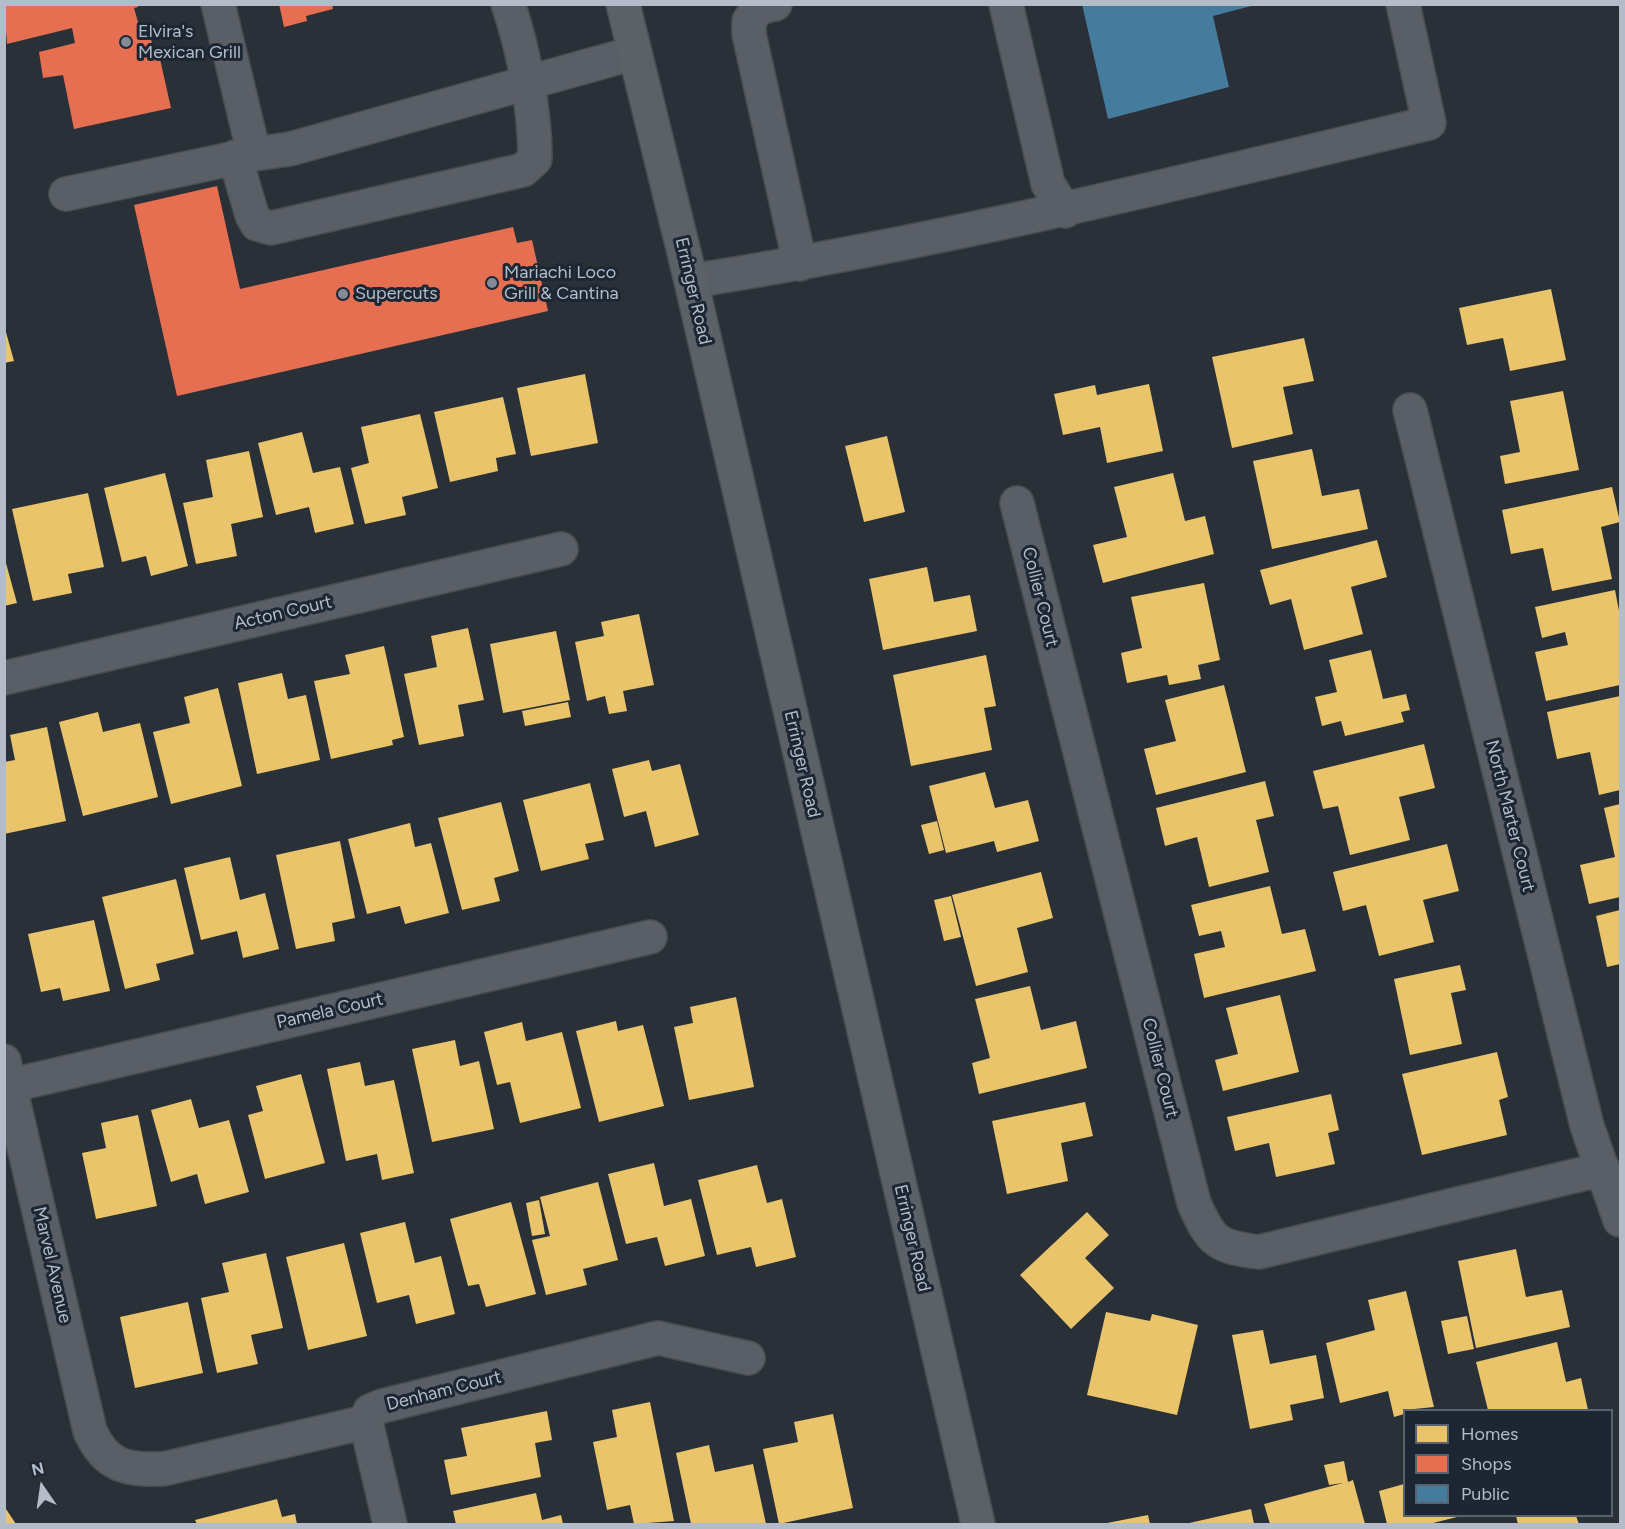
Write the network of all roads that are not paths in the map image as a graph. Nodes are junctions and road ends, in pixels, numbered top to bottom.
1 (218, 4) edge
2 (508, 4) edge
3 (623, 4) edge
4 (775, 4) edge
5 (1006, 4) edge
6 (1403, 4) edge
7 (634, 53) junction
8 (527, 84) junction
9 (244, 155) junction
10 (66, 194) dead end
11 (1065, 211) junction
12 (800, 264) junction
13 (691, 281) junction
14 (1410, 410) dead end
15 (1017, 503) dead end
16 (561, 549) dead end
17 (4, 678) edge
18 (650, 937) dead end
19 (6, 1078) edge
20 (1603, 1169) junction
21 (1620, 1220) edge
22 (748, 1358) dead end
23 (366, 1422) junction
24 (112, 1461) joint
25 (390, 1524) edge
26 (978, 1524) edge

1 - 9 street
2 - 8 street
3 - 7 main road, Erringer Road
4 - 12 street
5 - 11 street
6 - 11 street
7 - 8 street
7 - 13 main road, Erringer Road
8 - 9 street
8 - 9 street
9 - 10 street
11 - 12 street
12 - 13 street
13 - 26 main road, Erringer Road
14 - 20 street, North Marter Court
15 - 20 street, Collier Court
16 - 17 street, Acton Court
18 - 19 street, Pamela Court
19 - 24 street, Marvel Avenue
20 - 21 street, North Marter Court
22 - 23 street, Denham Court
23 - 24 street, Denham Court
23 - 25 street

